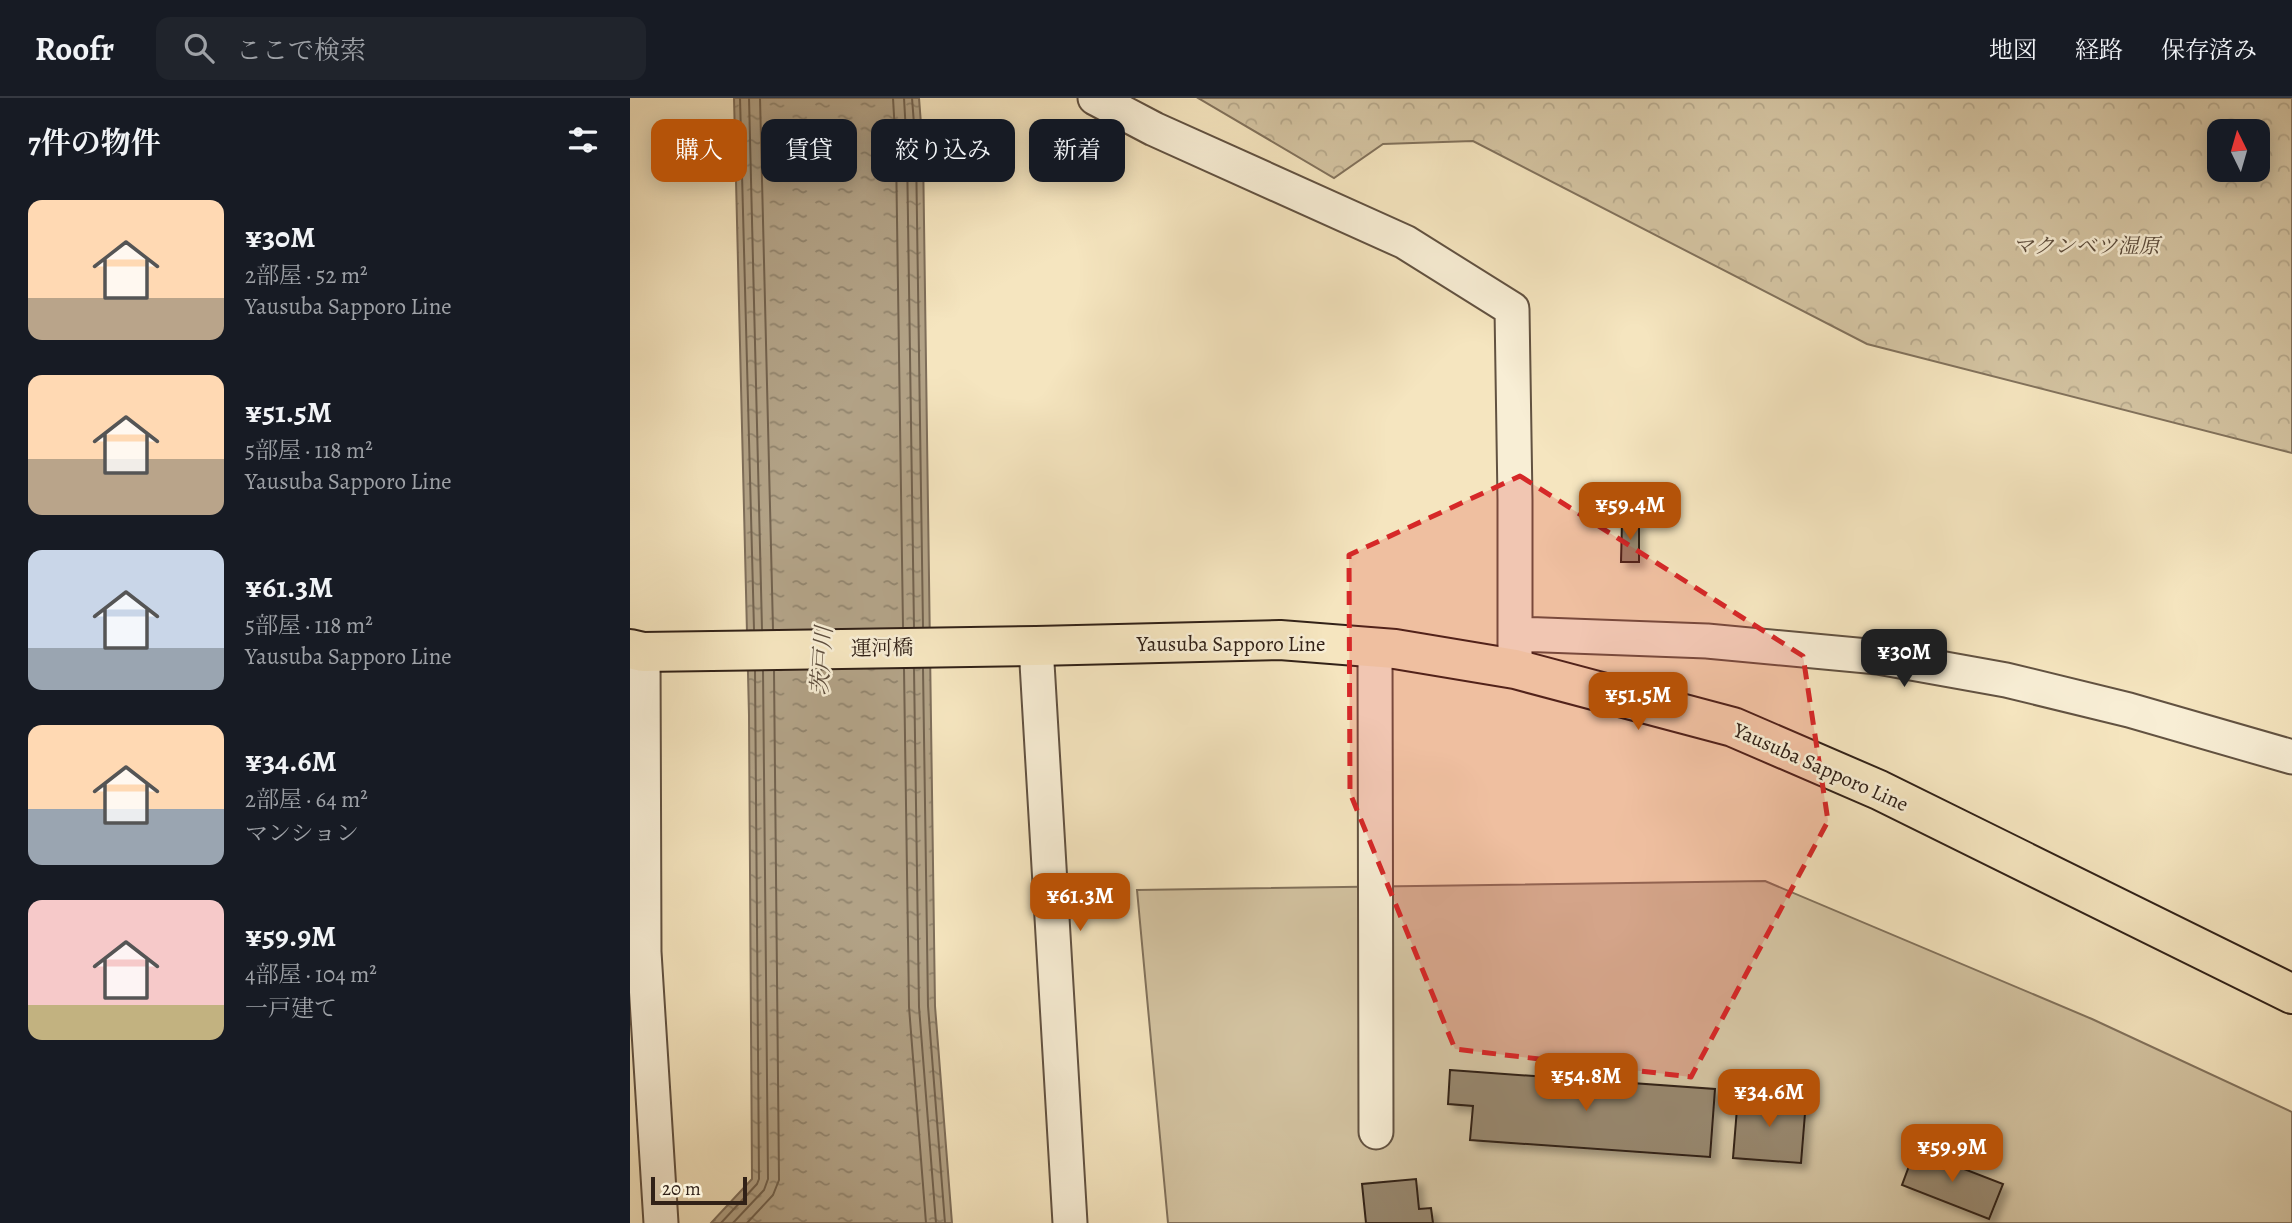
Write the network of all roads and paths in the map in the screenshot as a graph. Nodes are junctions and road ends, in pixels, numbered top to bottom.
1 (1095, 98) edge
2 (1036, 646) junction
3 (1375, 647) junction
4 (939, 648) joint
5 (636, 651) edge
6 (1515, 651) junction
7 (2292, 757) edge
8 (2292, 994) edge
9 (1376, 1132) dead end
10 (662, 1223) edge
11 (1070, 1223) edge

1 - 6 street
2 - 3 main road, Yausuba Sapporo Line
2 - 4 main road, Yausuba Sapporo Line
2 - 11 street
3 - 6 main road, Yausuba Sapporo Line
3 - 9 street
4 - 5 main road, 運河橋
5 - 10 street
6 - 7 street
6 - 8 main road, Yausuba Sapporo Line

